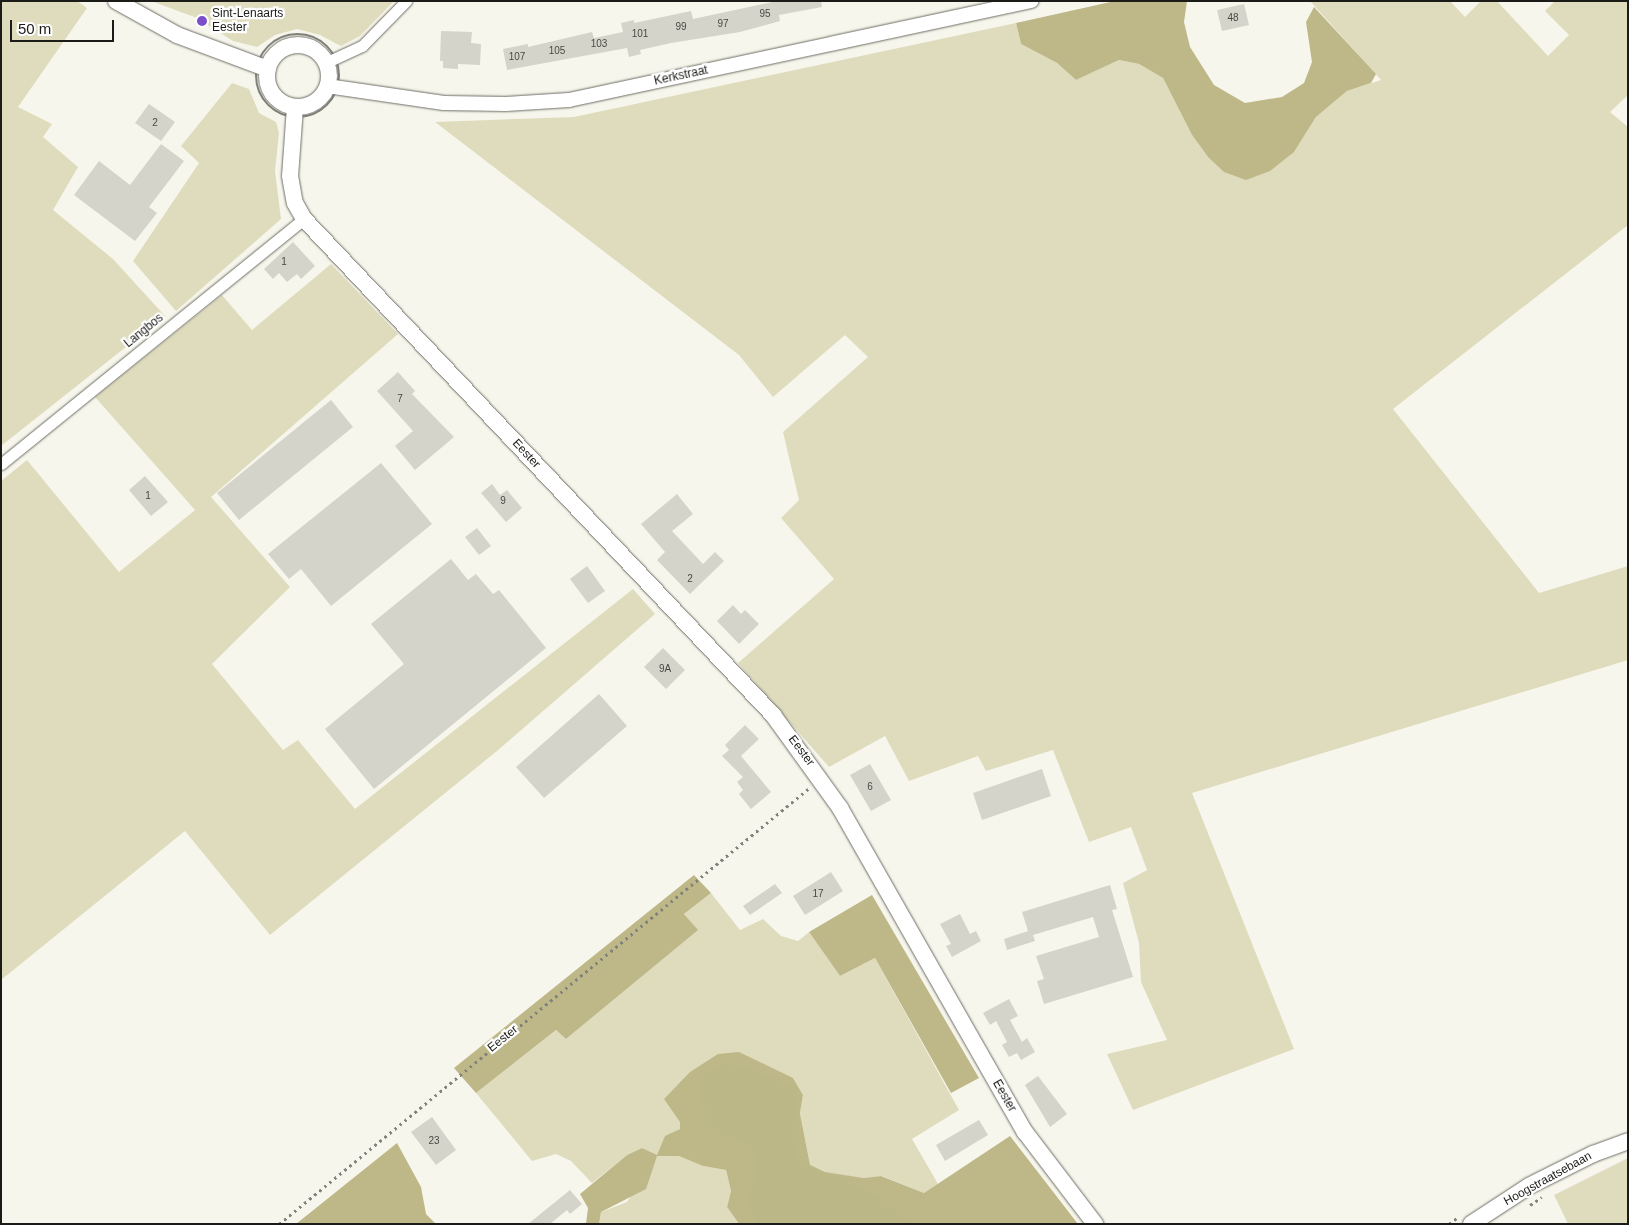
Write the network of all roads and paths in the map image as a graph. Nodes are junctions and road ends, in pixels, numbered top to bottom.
1 (116, 1) edge
2 (406, 1) edge
3 (1032, 1) edge
4 (325, 63) junction
5 (268, 69) junction
6 (327, 86) junction
7 (294, 107) junction
8 (304, 219) junction
9 (1, 464) edge
10 (821, 778) junction
11 (1628, 1141) edge
12 (279, 1224) edge
13 (1095, 1224) edge
14 (1471, 1224) edge

1 - 5 main road
2 - 4 street
3 - 6 street, Kerkstraat
4 - 5 main road
4 - 6 main road
5 - 7 main road
6 - 7 main road
7 - 8 main road, Eester
8 - 9 street, Langbos
8 - 10 main road, Eester
10 - 12 path, Eester
10 - 13 main road, Eester
11 - 14 main road, Hoogstraatsebaan

